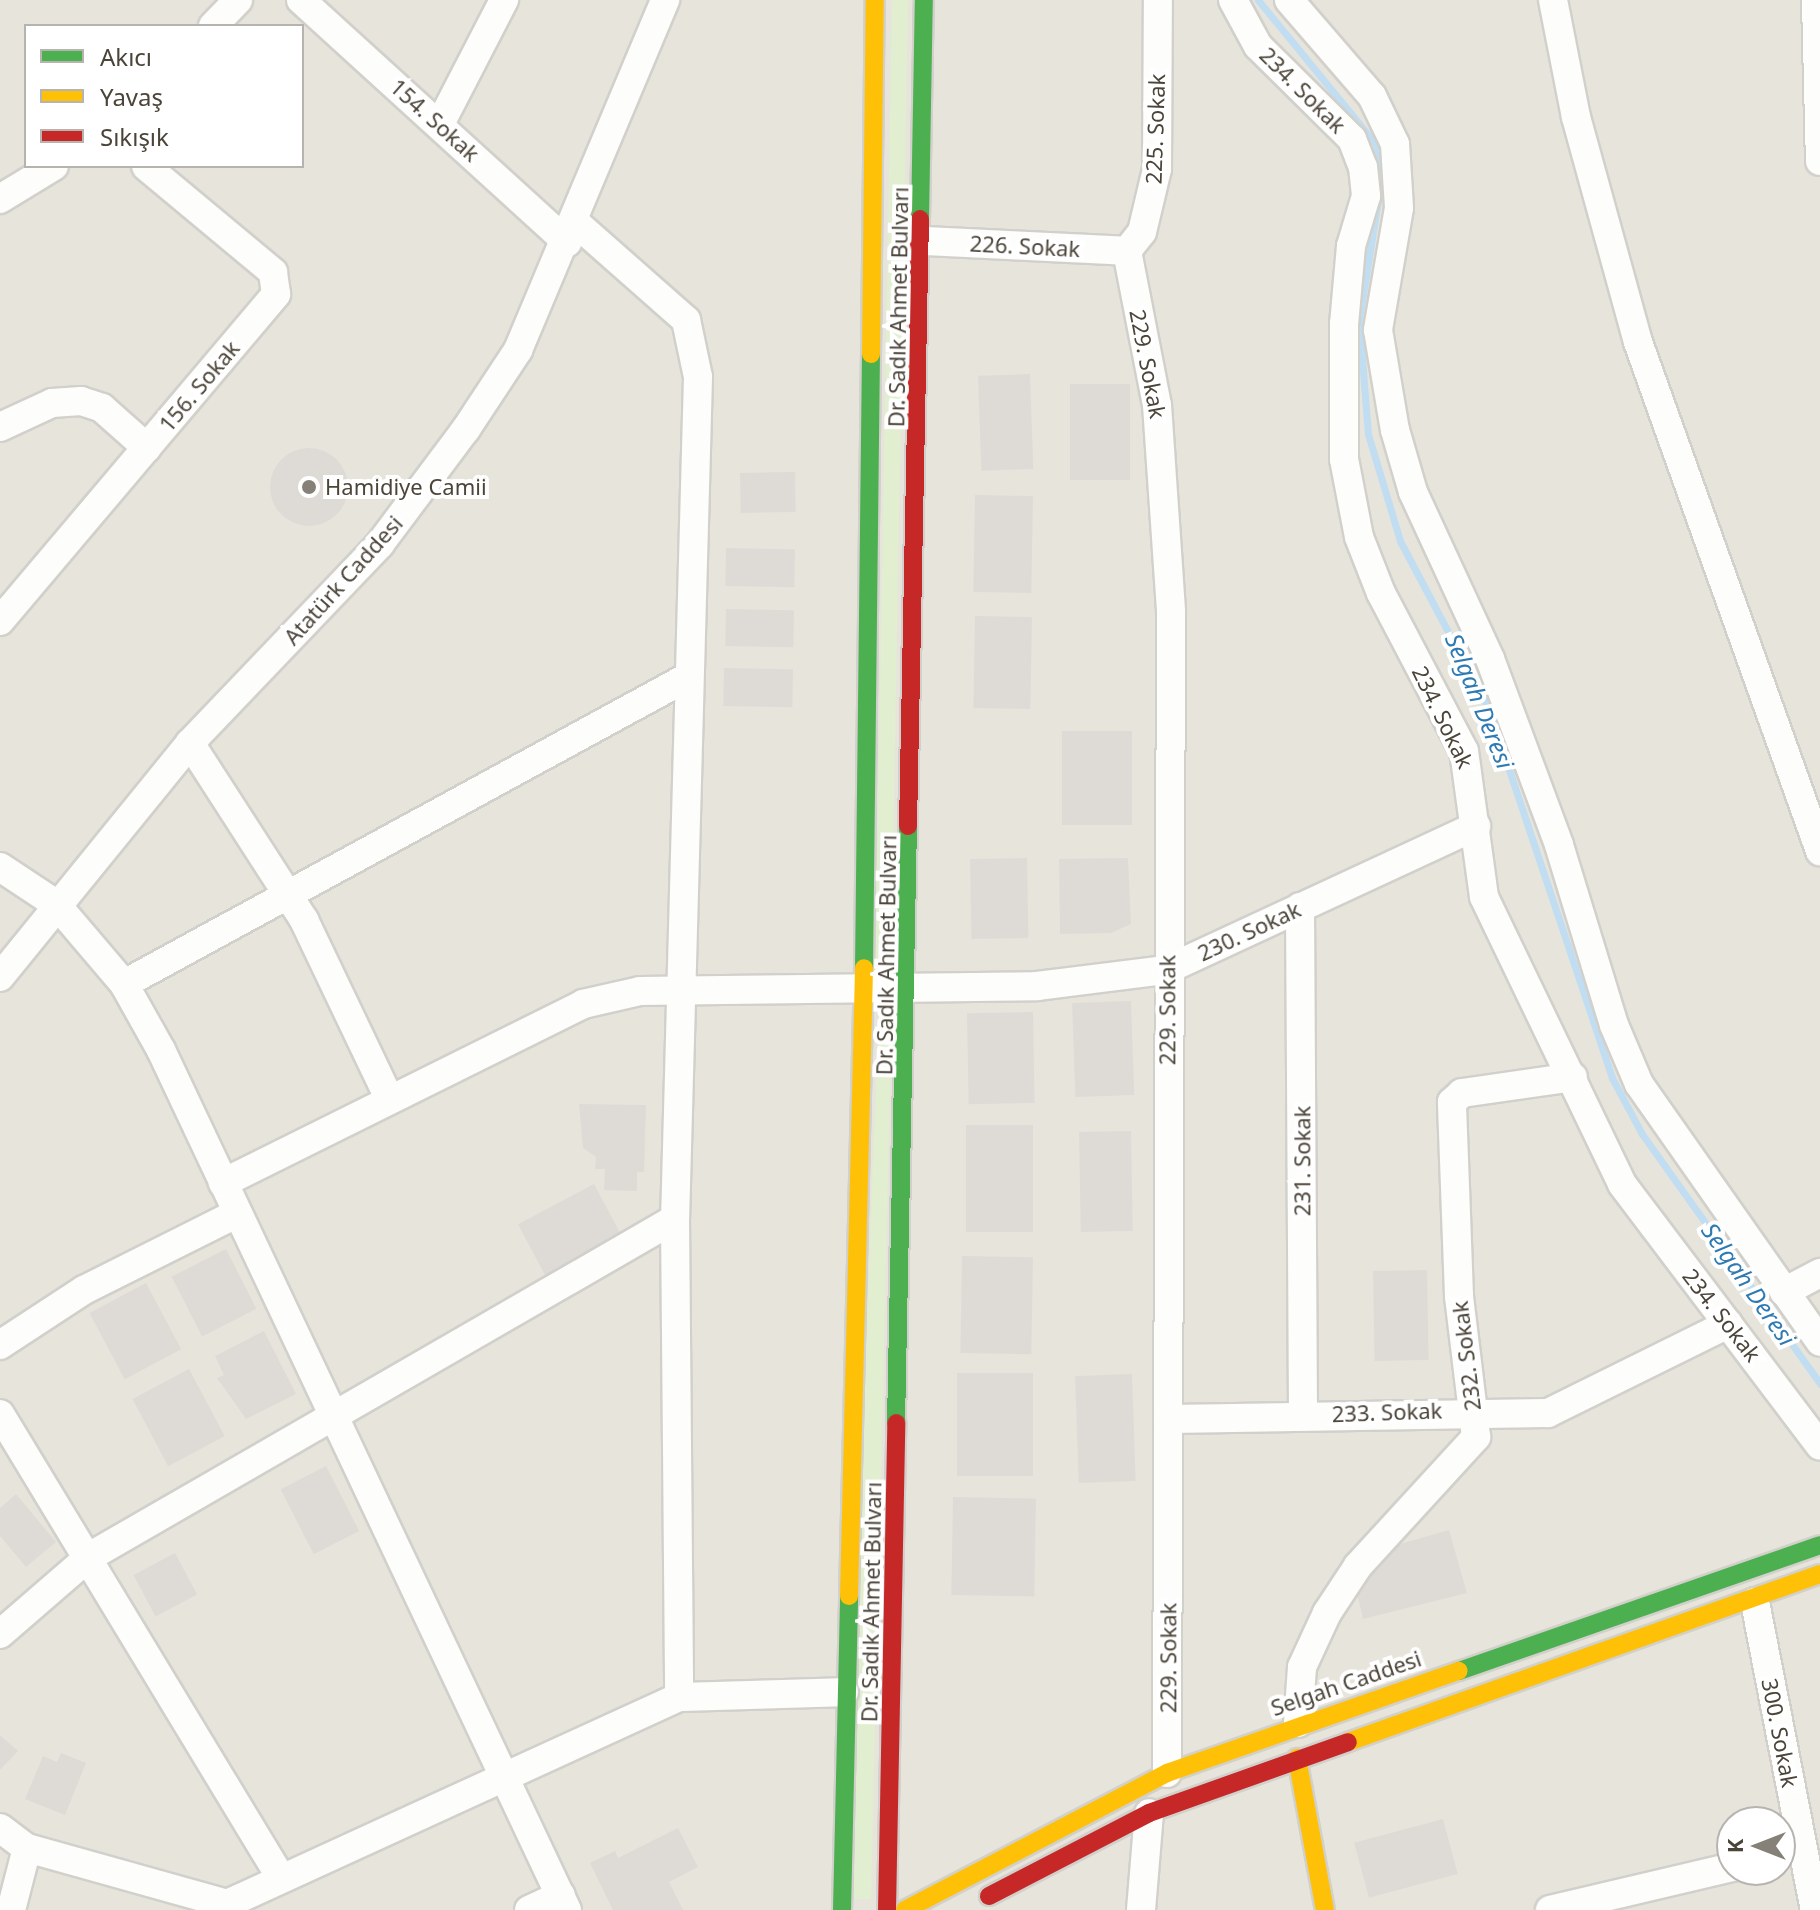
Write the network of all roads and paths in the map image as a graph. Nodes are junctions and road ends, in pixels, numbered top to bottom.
1 (238, 0) edge
2 (301, 0) edge
3 (504, 0) edge
4 (665, 0) edge
5 (875, 0) edge
6 (924, 0) edge
7 (1158, 0) edge
8 (1233, 0) edge
9 (1289, 0) edge
10 (1553, 0) edge
11 (1816, 0) edge
12 (215, 24) edge
13 (440, 124) junction
14 (1820, 161) edge
15 (51, 168) edge
16 (148, 168) edge
17 (0, 199) edge
18 (572, 232) junction
19 (924, 241) junction
20 (1127, 251) junction
21 (0, 427) edge
22 (147, 448) junction
23 (0, 621) edge
24 (686, 678) junction
25 (190, 743) junction
26 (1476, 826) junction
27 (1820, 851) edge
28 (0, 867) edge
29 (287, 895) junction
30 (56, 904) junction
31 (1300, 907) junction
32 (1166, 970) junction
33 (0, 977) edge
34 (124, 984) junction
35 (864, 987) junction
36 (909, 987) junction
37 (683, 990) junction
38 (1573, 1077) junction
39 (390, 1100) junction
40 (223, 1183) junction
41 (236, 1214) junction
42 (675, 1219) junction
43 (1820, 1273) edge
44 (1784, 1292) junction
45 (1728, 1324) junction
46 (1820, 1342) edge
47 (0, 1345) edge
48 (1472, 1410) junction
49 (0, 1414) edge
50 (1303, 1415) junction
51 (330, 1417) junction
52 (1169, 1419) junction
53 (1820, 1446) edge
54 (1820, 1545) edge
55 (89, 1557) junction
56 (1820, 1574) edge
57 (1755, 1602) junction
58 (0, 1634) edge
59 (844, 1692) junction
60 (679, 1697) junction
61 (1298, 1723) junction
62 (1297, 1758) junction
63 (1167, 1773) junction
64 (506, 1774) junction
65 (1149, 1813) junction
66 (0, 1828) edge
67 (27, 1848) junction
68 (1801, 1851) edge
69 (1716, 1871) edge
70 (281, 1878) junction
71 (564, 1902) edge
72 (975, 1903) dead end
73 (227, 1907) edge
74 (11, 1910) edge
75 (529, 1910) edge
76 (842, 1910) edge
77 (887, 1910) edge
78 (905, 1910) edge
79 (1141, 1910) edge
80 (1325, 1910) edge
81 (1550, 1910) edge
82 (1815, 1910) edge

1 - 12 street
2 - 13 street, 154. Sokak
3 - 13 street
4 - 18 street, Atatürk Caddesi
5 - 35 main road, Dr. Sadık Ahmet Bulvarı
6 - 19 main road, Dr. Sadık Ahmet Bulvarı
7 - 20 street, 225. Sokak
8 - 26 street, 234. Sokak
9 - 44 street
10 - 27 street
11 - 14 street
13 - 18 street, 154. Sokak
15 - 17 street
16 - 22 street, 156. Sokak
18 - 24 street, 154. Sokak
18 - 25 street, Atatürk Caddesi
19 - 20 street, 226. Sokak
19 - 36 main road, Dr. Sadık Ahmet Bulvarı
20 - 32 street, 229. Sokak
21 - 22 street
22 - 23 street, 156. Sokak
24 - 29 street
24 - 37 street, 154. Sokak
25 - 29 street
25 - 30 street, Atatürk Caddesi
26 - 31 street, 230. Sokak
26 - 38 street, 234. Sokak
28 - 30 street
29 - 34 street
29 - 39 street
30 - 33 street, Atatürk Caddesi
30 - 34 street
31 - 32 street, 230. Sokak
31 - 50 street, 231. Sokak
32 - 36 street, 230. Sokak
32 - 52 street, 229. Sokak
34 - 40 street
35 - 36 street, 230. Sokak
35 - 37 street, 230. Sokak
35 - 59 main road, Dr. Sadık Ahmet Bulvarı
36 - 77 main road, Dr. Sadık Ahmet Bulvarı
37 - 39 street, 230. Sokak
37 - 42 street, 154. Sokak
38 - 45 street, 234. Sokak
38 - 48 street, 232. Sokak
39 - 40 street, 230. Sokak
40 - 41 street
41 - 47 street
41 - 51 street
42 - 51 street
42 - 60 street, 154. Sokak
43 - 44 street
44 - 46 street
45 - 48 street, 233. Sokak
45 - 53 street, 234. Sokak
48 - 50 street, 233. Sokak
48 - 61 street, 232. Sokak
49 - 55 street
50 - 52 street, 233. Sokak
51 - 55 street
51 - 64 street
52 - 63 street, 229. Sokak
54 - 61 main road, Selgah Caddesi
55 - 58 street
55 - 70 street
56 - 57 main road
57 - 62 main road
57 - 68 street, 300. Sokak
59 - 60 street
59 - 76 main road, Dr. Sadık Ahmet Bulvarı
60 - 64 street
61 - 63 main road, Selgah Caddesi
62 - 65 main road
62 - 80 main road
63 - 78 main road, Selgah Caddesi
64 - 70 street
64 - 71 street
65 - 72 main road
65 - 79 street
66 - 67 street
67 - 73 street
67 - 74 street
68 - 82 street, 300. Sokak
69 - 81 street
70 - 73 street
71 - 75 street

